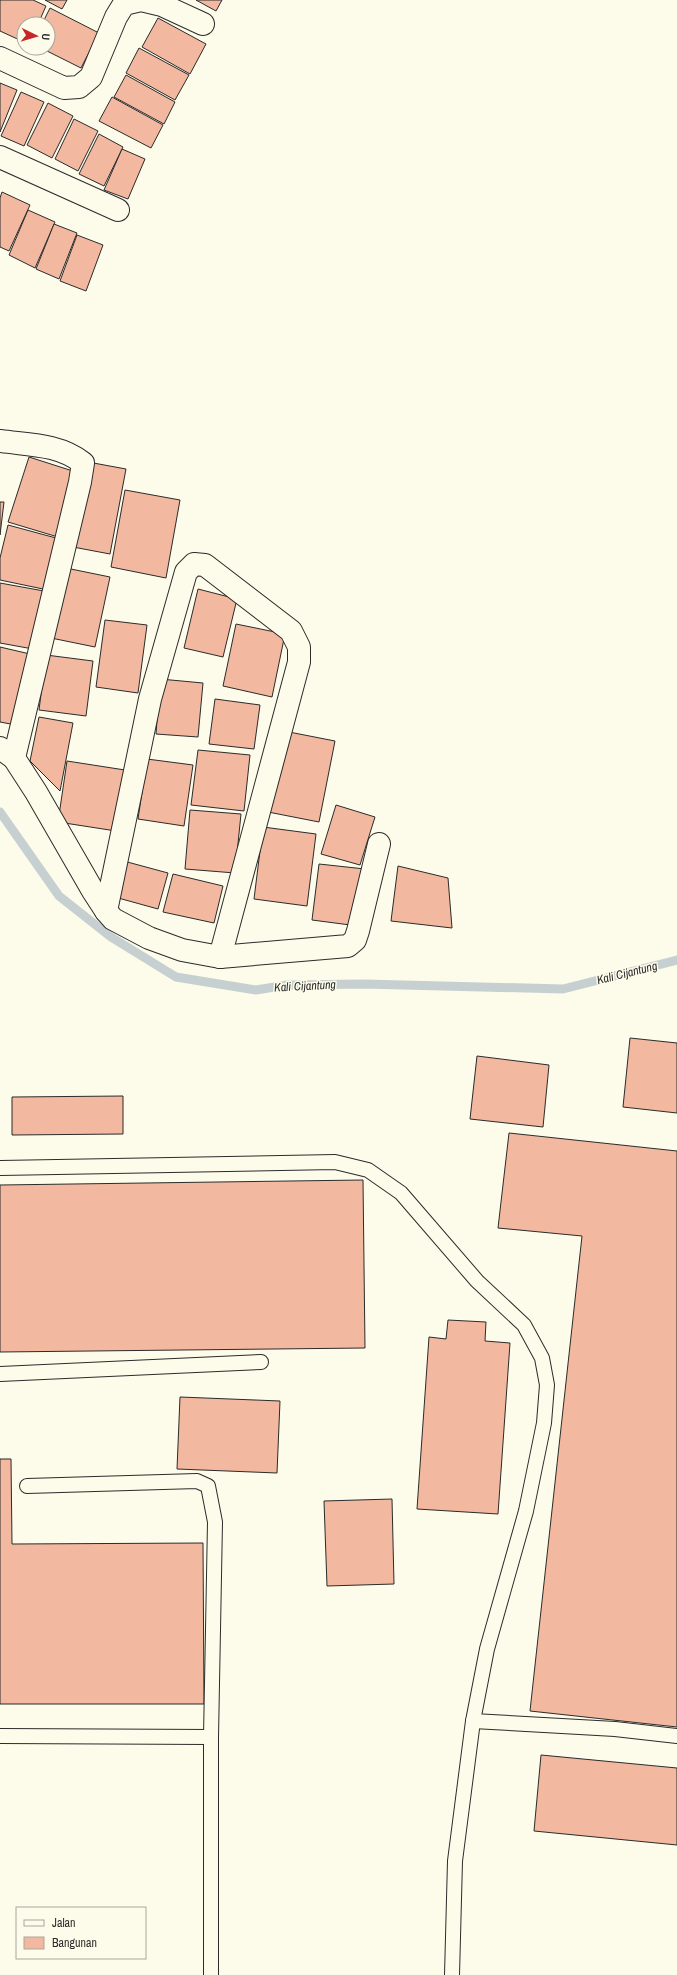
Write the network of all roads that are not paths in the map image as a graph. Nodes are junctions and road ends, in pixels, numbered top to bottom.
1 (203, 24) dead end
2 (0, 58) edge
3 (0, 157) edge
4 (118, 210) dead end
5 (0, 441) edge
6 (7, 753) edge
7 (379, 844) dead end
8 (106, 911) junction
9 (220, 957) junction
10 (0, 1168) edge
11 (261, 1362) dead end
12 (0, 1374) edge
13 (27, 1486) dead end
14 (472, 1721) junction
15 (0, 1736) edge
16 (677, 1736) edge
17 (211, 1738) junction
18 (211, 1975) edge
19 (452, 1975) edge

1 - 2 street
3 - 4 street
5 - 6 street
6 - 8 street
7 - 9 street
8 - 9 street
8 - 9 street
10 - 14 lane
11 - 12 lane
13 - 17 lane
14 - 16 lane
14 - 19 lane
15 - 17 lane
17 - 18 lane

